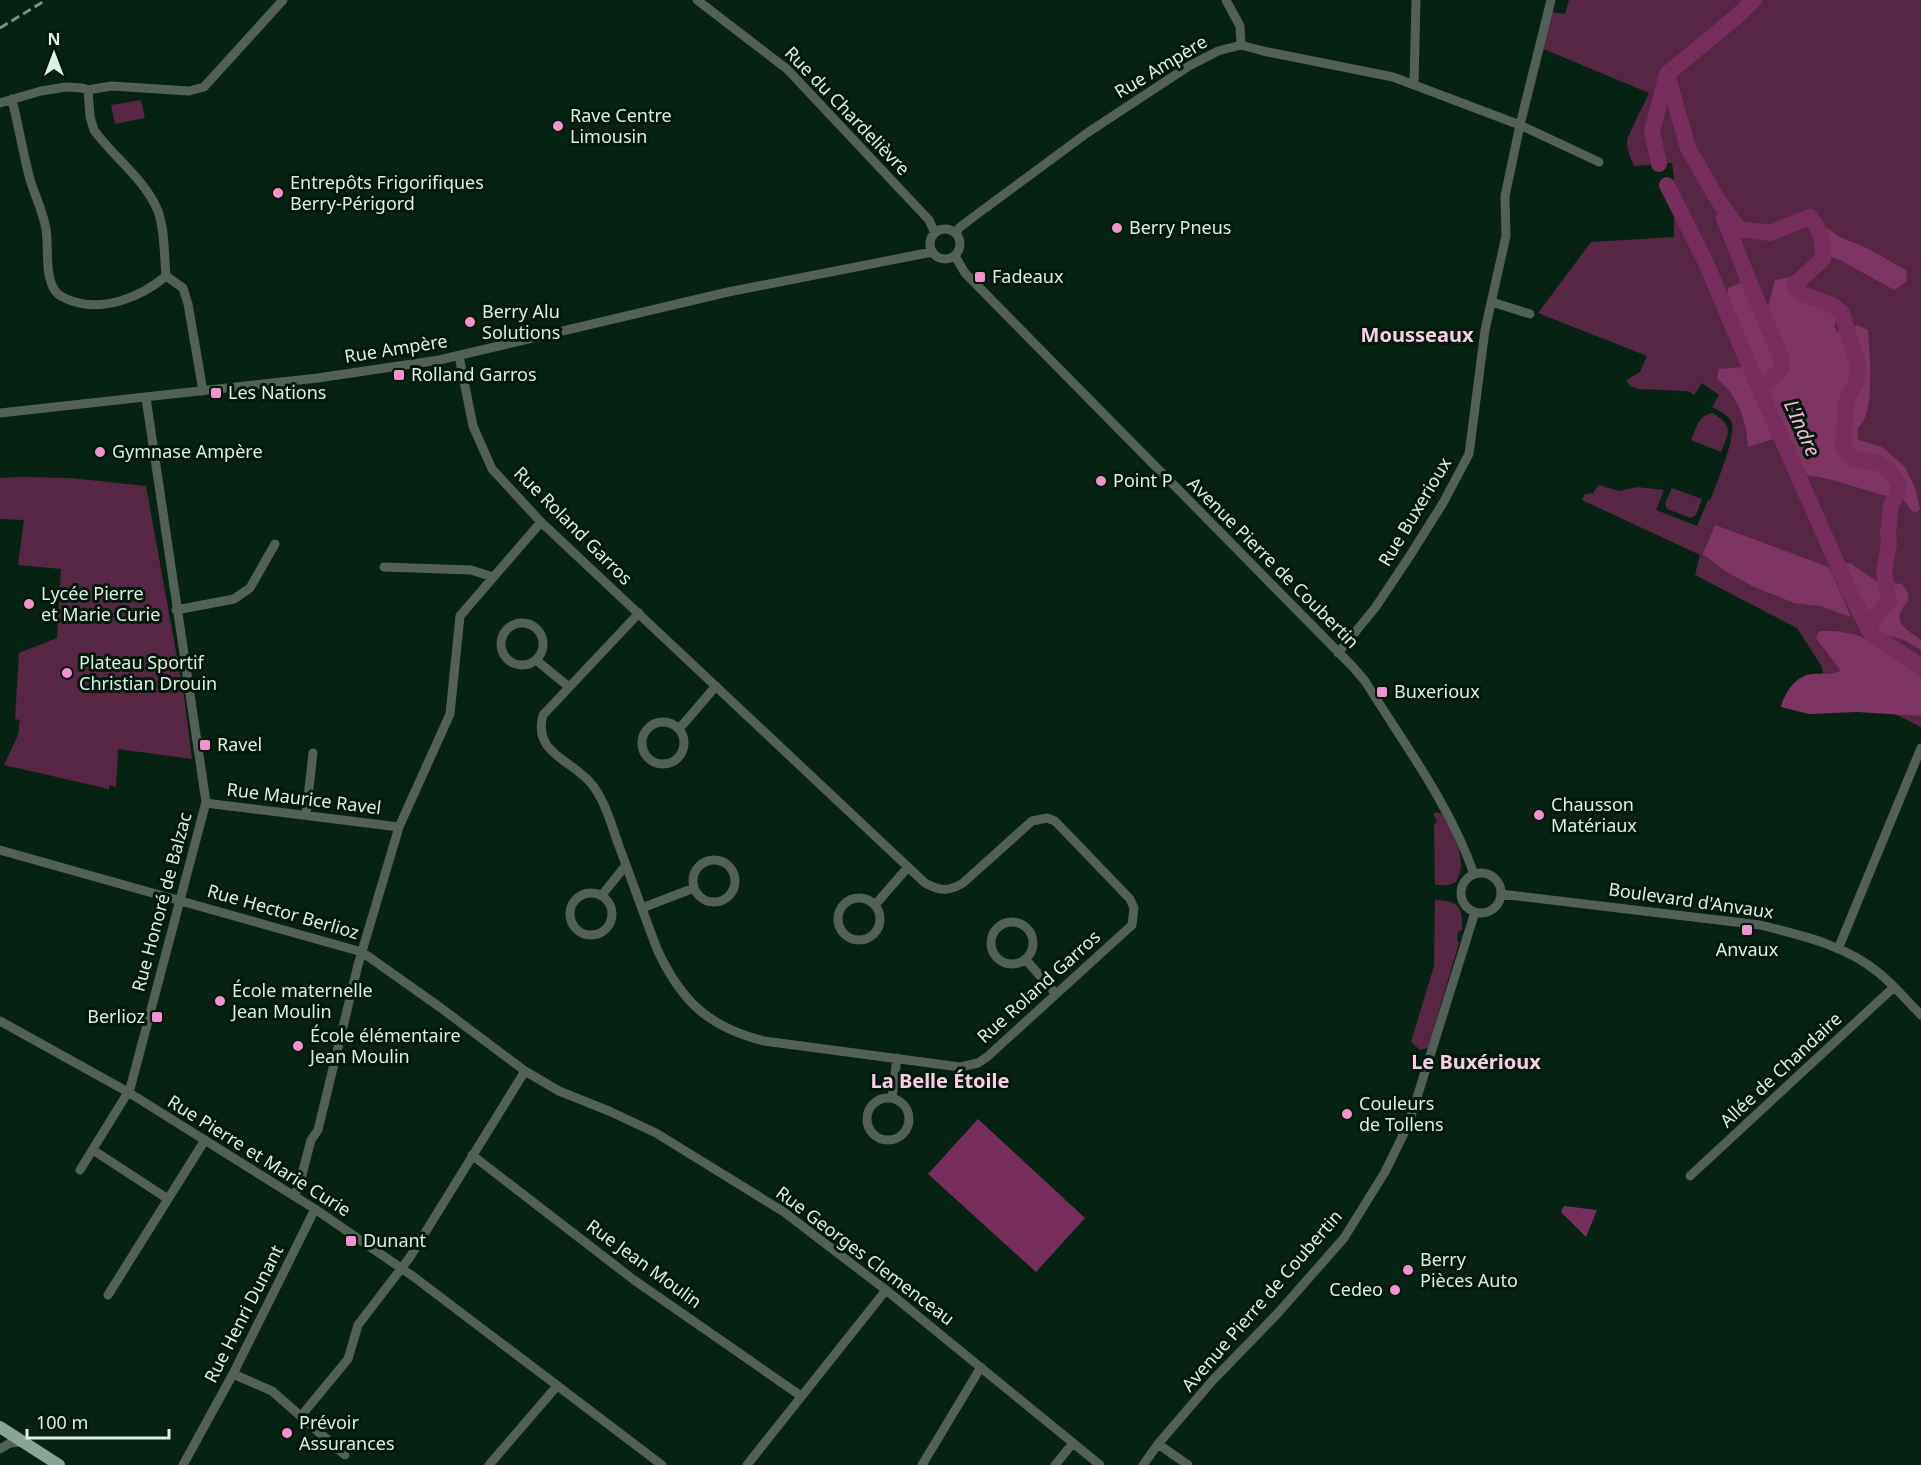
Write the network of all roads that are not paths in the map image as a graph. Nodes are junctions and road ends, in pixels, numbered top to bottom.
1 (283, 0) edge
2 (697, 0) edge
3 (1226, 0) edge
4 (1416, 0) edge
5 (1551, 0) edge
6 (1241, 45) junction
7 (1414, 84) junction
8 (88, 90) junction
9 (12, 99) junction
10 (0, 103) edge
11 (1520, 125) junction
12 (1599, 162) dead end
13 (935, 233) junction
14 (956, 234) junction
15 (932, 252) junction
16 (955, 256) junction
17 (166, 276) junction
18 (1492, 302) junction
19 (1530, 314) dead end
20 (459, 356) junction
21 (203, 391) junction
22 (146, 398) junction
23 (0, 413) edge
24 (541, 522) junction
25 (275, 544) dead end
26 (384, 567) dead end
27 (493, 577) junction
28 (176, 610) junction
29 (639, 614) junction
30 (1338, 653) junction
31 (536, 660) junction
32 (716, 686) junction
33 (569, 687) junction
34 (679, 729) junction
35 (1921, 748) edge
36 (314, 753) dead end
37 (206, 801) junction
38 (306, 815) junction
39 (399, 827) junction
40 (0, 850) edge
41 (626, 865) junction
42 (908, 867) junction
43 (1474, 874) junction
44 (694, 888) junction
45 (1501, 894) junction
46 (602, 895) junction
47 (180, 900) junction
48 (875, 905) junction
49 (642, 908) junction
50 (1475, 912) junction
51 (1838, 949) junction
52 (362, 952) junction
53 (1026, 960) junction
54 (1894, 987) junction
55 (1056, 994) junction
56 (1921, 1015) edge
57 (0, 1021) edge
58 (897, 1058) junction
59 (525, 1071) junction
60 (128, 1092) junction
61 (891, 1098) junction
62 (205, 1140) junction
63 (93, 1150) junction
64 (472, 1155) junction
65 (80, 1170) dead end
66 (1690, 1176) dead end
67 (294, 1196) junction
68 (168, 1199) junction
69 (315, 1209) junction
70 (401, 1268) junction
71 (886, 1290) junction
72 (108, 1295) dead end
73 (981, 1367) junction
74 (233, 1374) junction
75 (557, 1386) junction
76 (801, 1396) junction
77 (301, 1416) junction
78 (2, 1434) edge
79 (22, 1442) junction
80 (1073, 1443) junction
81 (1158, 1444) junction
82 (0, 1449) edge
83 (345, 1455) dead end
84 (59, 1465) edge
85 (183, 1465) edge
86 (489, 1465) edge
87 (662, 1465) edge
88 (747, 1465) edge
89 (922, 1465) edge
90 (1055, 1465) edge
91 (1100, 1465) edge
92 (1143, 1465) edge
93 (1188, 1465) edge

1 - 8 street
2 - 13 street, Rue du Chardelièvre
3 - 6 street
4 - 7 street
5 - 11 street
6 - 7 street
6 - 14 street, Rue Ampère
7 - 11 street
8 - 9 street
8 - 17 street
9 - 10 street
9 - 17 street
11 - 12 street
11 - 18 street, Rue Buxerioux
13 - 14 street
13 - 15 street
14 - 16 street
15 - 16 street
15 - 20 street, Rue Ampère
16 - 30 street, Avenue Pierre de Coubertin
17 - 21 street
18 - 19 street
18 - 30 street, Rue Buxerioux
20 - 21 street, Rue Ampère
20 - 24 street, Rue Roland Garros
21 - 22 street, Rue Ampère
22 - 23 street, Rue Ampère
22 - 28 street, Rue Honoré de Balzac
24 - 27 street
24 - 29 street, Rue Roland Garros
25 - 28 street
26 - 27 street
27 - 39 street
28 - 37 street, Rue Honoré de Balzac
29 - 32 street, Rue Roland Garros
29 - 33 street, Rue Roland Garros
30 - 43 street, Avenue Pierre de Coubertin
31 - 31 street
31 - 33 street
32 - 34 street
32 - 42 street, Rue Roland Garros
33 - 41 street, Rue Roland Garros
34 - 34 street
35 - 51 street
36 - 38 street
37 - 38 street, Rue Maurice Ravel
37 - 47 street, Rue Honoré de Balzac
38 - 39 street, Rue Maurice Ravel
39 - 52 street
40 - 47 street, Rue Hector Berlioz
41 - 46 street
41 - 49 street, Rue Roland Garros
42 - 48 street
42 - 55 street, Rue Roland Garros
43 - 45 street
43 - 50 street
44 - 44 street
44 - 49 street
45 - 50 street
45 - 51 street, Boulevard d'Anvaux
46 - 46 street
47 - 52 street, Rue Hector Berlioz
47 - 60 street, Rue Honoré de Balzac
48 - 48 street
49 - 58 street, Rue Roland Garros
50 - 81 street, Avenue Pierre de Coubertin
51 - 54 street, Boulevard d'Anvaux
52 - 59 street, Rue Hector Berlioz
52 - 67 street
53 - 53 street
53 - 55 street
54 - 56 street, Boulevard d'Anvaux
54 - 66 street, Allée de Chandaire
55 - 58 street, Rue Roland Garros
57 - 60 street, Rue Pierre et Marie Curie
58 - 61 street
59 - 64 street
59 - 71 street, Rue Georges Clemenceau
60 - 62 street, Rue Pierre et Marie Curie
60 - 63 street, Rue Honoré de Balzac
61 - 61 street
62 - 67 street, Rue Pierre et Marie Curie
62 - 68 street
63 - 65 street, Rue Honoré de Balzac
63 - 68 street
64 - 70 street
64 - 76 street, Rue Jean Moulin
67 - 69 street, Rue Pierre et Marie Curie
68 - 72 street
69 - 70 street, Rue Pierre et Marie Curie
69 - 74 street, Rue Henri Dunant
70 - 75 street, Rue Pierre et Marie Curie
70 - 77 street
71 - 73 street, Rue Georges Clemenceau
71 - 76 street
73 - 80 street, Rue Georges Clemenceau
73 - 89 street
74 - 77 street
74 - 85 street, Rue Henri Dunant
75 - 86 street
75 - 87 street, Rue Pierre et Marie Curie
76 - 88 street
77 - 83 street
78 - 79 main road
79 - 82 street
79 - 84 main road
80 - 90 street
80 - 91 street, Rue Georges Clemenceau
81 - 92 street, Avenue Pierre de Coubertin
81 - 93 street

